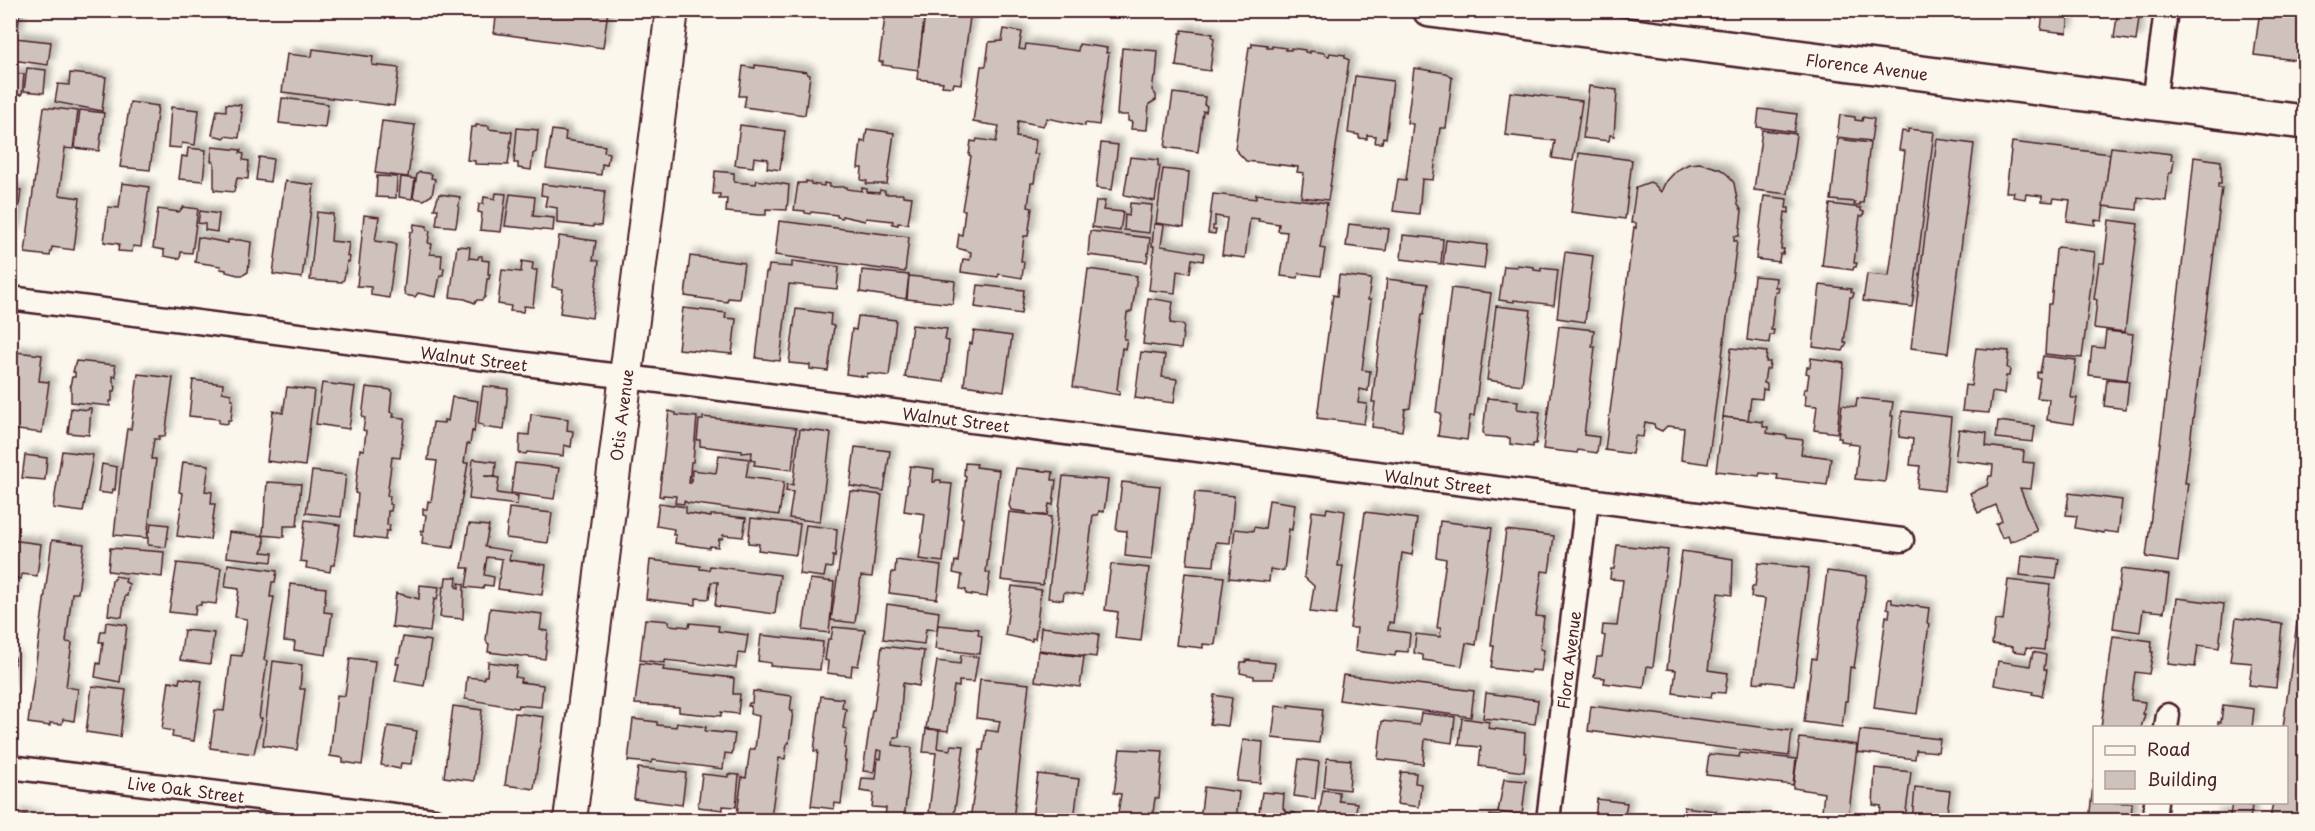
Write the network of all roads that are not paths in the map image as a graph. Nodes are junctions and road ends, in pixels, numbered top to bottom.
1 (672, 10) edge
2 (1430, 10) edge
3 (2166, 10) edge
4 (2154, 103) junction
5 (2304, 122) edge
6 (10, 298) edge
7 (626, 377) junction
8 (1587, 500) junction
9 (1902, 540) dead end
10 (10, 766) edge
11 (2156, 804) edge
12 (434, 820) edge
13 (570, 820) edge
14 (1548, 820) edge
15 (2154, 820) edge

1 - 7 street, Otis Avenue
2 - 4 main road, Florence Avenue
3 - 4 street
4 - 5 main road, Florence Avenue
6 - 7 street, Walnut Street
7 - 8 street, Walnut Street
7 - 13 street, Otis Avenue
8 - 9 street, Walnut Street
8 - 14 street, Flora Avenue
10 - 12 street, Live Oak Street
11 - 15 street

